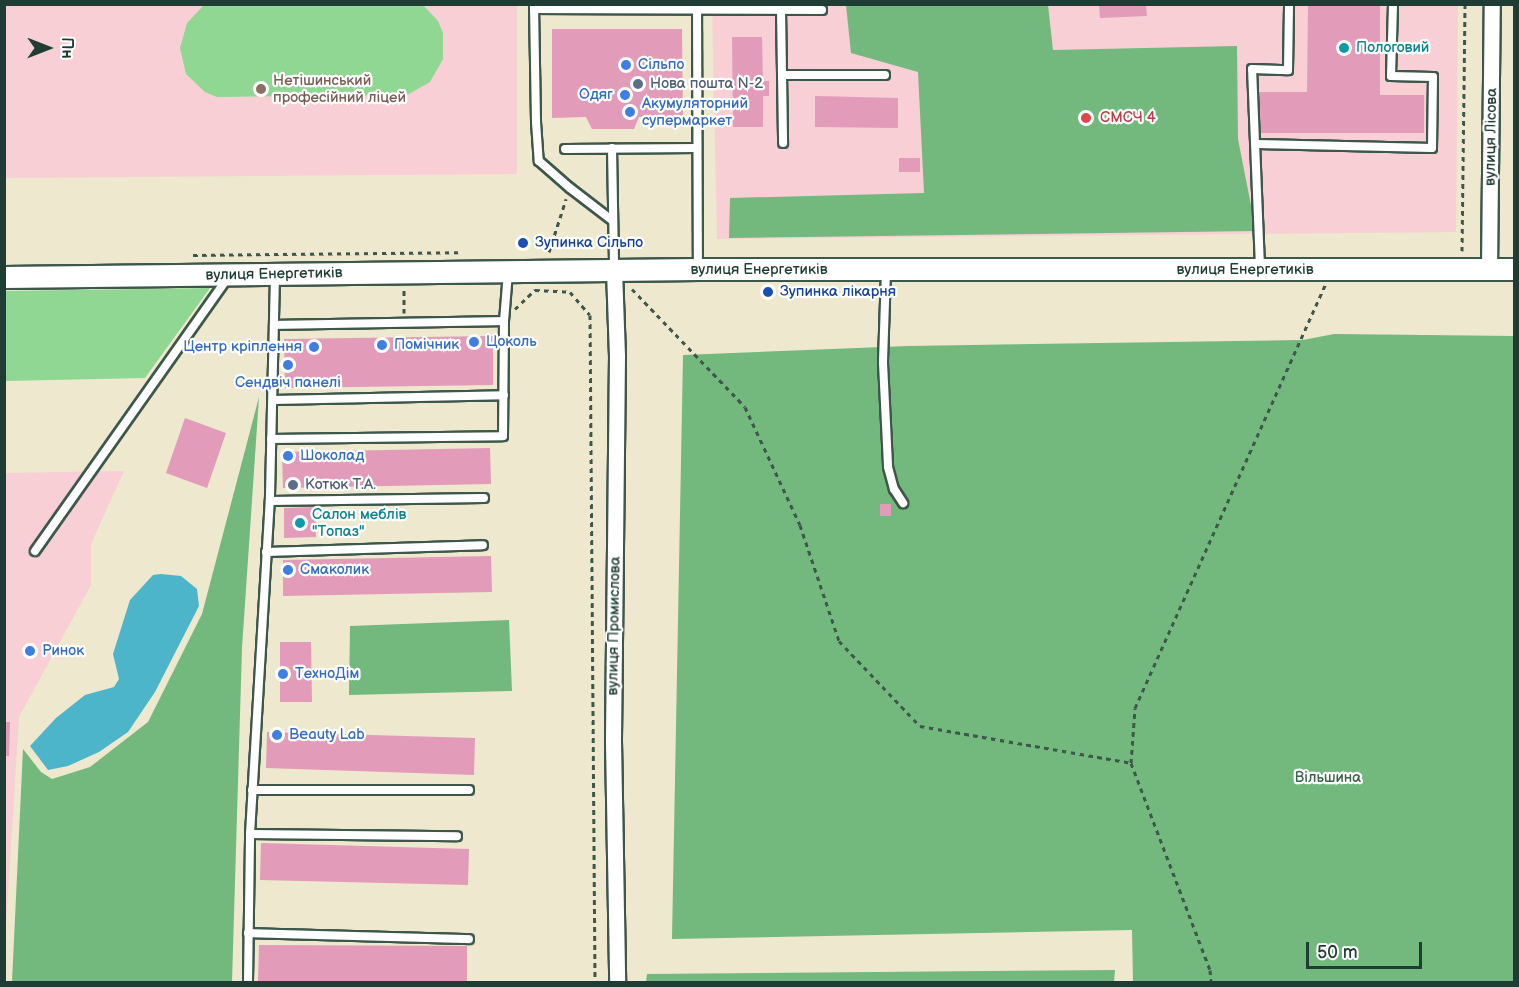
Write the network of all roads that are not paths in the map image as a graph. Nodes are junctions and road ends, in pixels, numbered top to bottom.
1 (1289, 4) edge
2 (1393, 4) edge
3 (1492, 4) edge
4 (534, 7) edge
5 (697, 8) edge
6 (781, 10) junction
7 (822, 10) dead end
8 (782, 75) junction
9 (885, 75) dead end
10 (783, 143) dead end
11 (1257, 144) junction
12 (612, 148) junction
13 (697, 148) junction
14 (565, 149) dead end
15 (613, 221) junction
16 (698, 269) junction
17 (1489, 269) junction
18 (1515, 269) edge
19 (614, 270) junction
20 (886, 270) junction
21 (1260, 270) junction
22 (508, 272) junction
23 (230, 274) junction
24 (275, 274) junction
25 (4, 277) edge
26 (504, 321) junction
27 (274, 325) junction
28 (504, 395) junction
29 (273, 400) junction
30 (271, 439) junction
31 (484, 498) dead end
32 (270, 501) junction
33 (903, 503) dead end
34 (483, 545) dead end
35 (35, 551) dead end
36 (266, 552) junction
37 (252, 790) junction
38 (469, 790) dead end
39 (250, 834) junction
40 (458, 836) dead end
41 (248, 933) junction
42 (469, 939) dead end
43 (248, 982) edge
44 (617, 982) edge

1 - 11 lane
2 - 11 lane
3 - 17 street, вулиця Лісова
4 - 5 lane
4 - 15 lane
5 - 6 lane
5 - 13 lane
6 - 7 lane
6 - 8 lane
8 - 9 lane
8 - 10 lane
11 - 21 lane
12 - 13 lane
12 - 14 lane
12 - 15 lane
13 - 16 lane
15 - 19 lane
16 - 19 main road, вулиця Енергетиків
16 - 20 main road, вулиця Енергетиків
17 - 18 main road, вулиця Енергетиків
17 - 21 main road, вулиця Енергетиків
19 - 22 main road, вулиця Енергетиків
19 - 44 street, вулиця Промислова
20 - 21 main road, вулиця Енергетиків
20 - 33 lane
22 - 24 main road, вулиця Енергетиків
22 - 26 lane
23 - 24 main road, вулиця Енергетиків
23 - 25 main road, вулиця Енергетиків
23 - 35 lane
24 - 27 lane
26 - 27 lane
26 - 28 lane
27 - 29 lane
28 - 29 lane
28 - 30 lane
29 - 30 lane
30 - 32 lane
31 - 32 lane
32 - 36 lane
34 - 36 lane
36 - 37 lane
37 - 38 lane
37 - 39 lane
39 - 40 lane
39 - 41 lane
41 - 42 lane
41 - 43 lane

